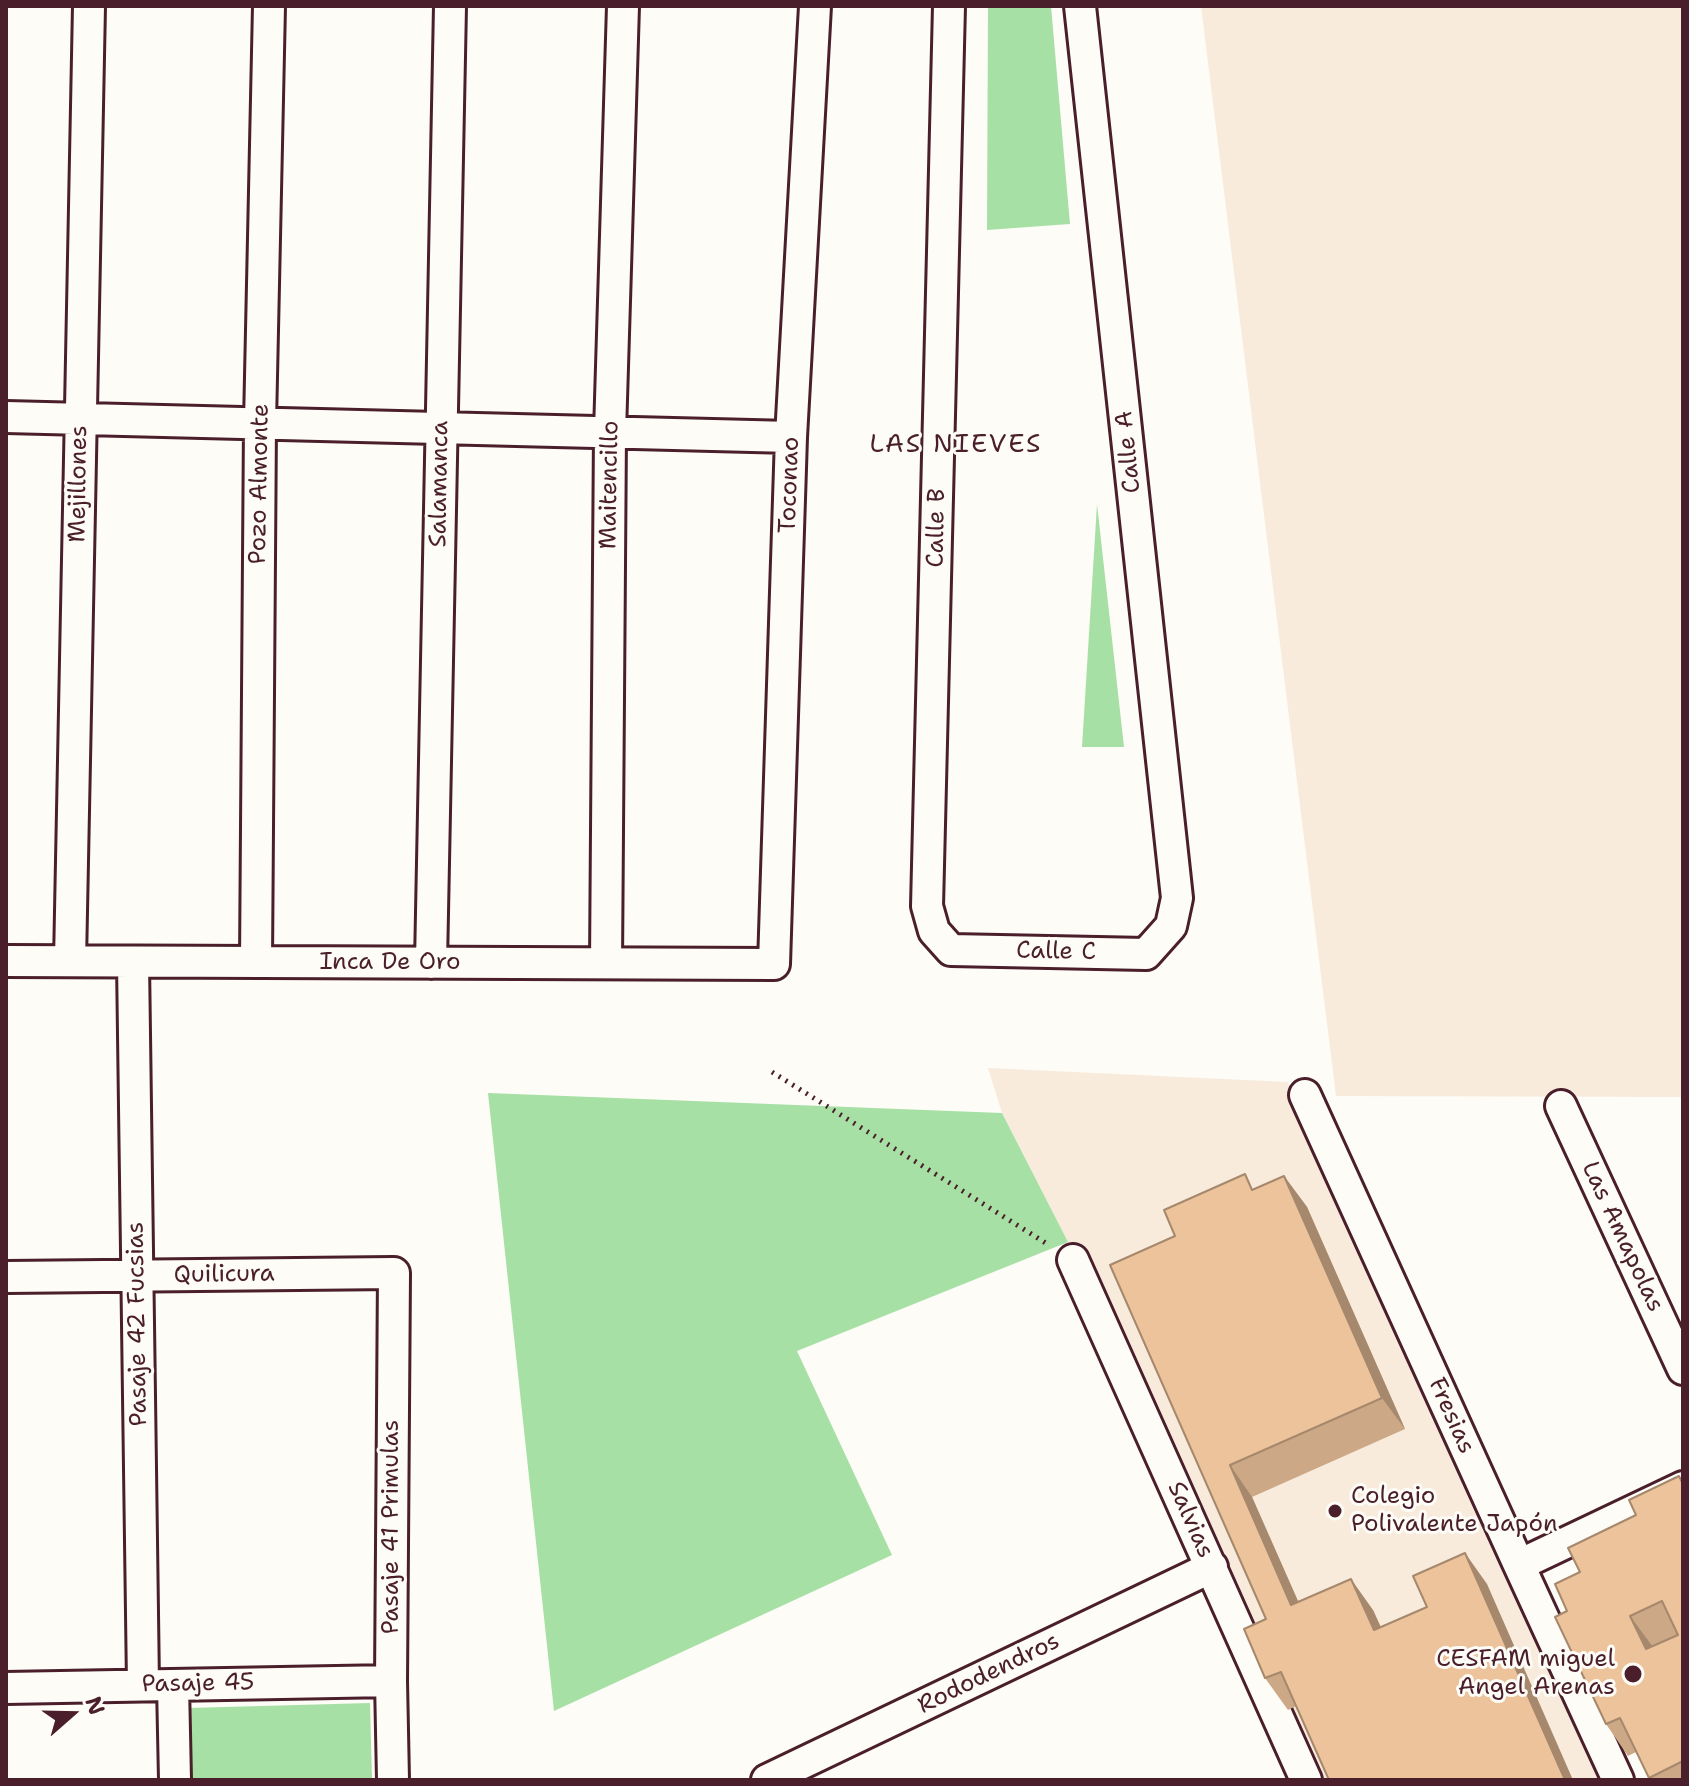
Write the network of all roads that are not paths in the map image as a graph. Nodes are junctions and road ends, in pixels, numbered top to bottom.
1 (89, 6) edge
2 (269, 6) edge
3 (450, 6) edge
4 (623, 6) edge
5 (815, 6) edge
6 (949, 6) edge
7 (1080, 6) edge
8 (6, 417) edge
9 (80, 419) junction
10 (260, 423) junction
11 (441, 428) junction
12 (610, 432) junction
13 (791, 437) junction
14 (1177, 898) joint
15 (927, 906) joint
16 (6, 961) edge
17 (70, 961) junction
18 (133, 962) junction
19 (256, 962) junction
20 (431, 963) junction
21 (606, 963) junction
22 (774, 964) joint
23 (1305, 1095) dead end
24 (1561, 1106) dead end
25 (1073, 1260) road end
26 (394, 1273) joint
27 (137, 1276) junction
28 (6, 1277) edge
29 (1683, 1369) edge
30 (1683, 1487) edge
31 (1519, 1565) junction
32 (1212, 1567) junction
33 (391, 1681) junction
34 (143, 1685) junction
35 (173, 1685) junction
36 (6, 1688) edge
37 (175, 1780) edge
38 (393, 1780) edge
39 (767, 1780) edge
40 (1306, 1780) edge
41 (1618, 1780) edge

1 - 9 street, Mejillones
2 - 10 street, Pozo Almonte
3 - 11 street, Salamanca
4 - 12 street, Maitencillo
5 - 13 street, Toconao
6 - 15 street, Calle B
7 - 14 street, Calle A
8 - 9 street
9 - 10 street
9 - 17 street, Mejillones
10 - 11 street
10 - 19 street, Pozo Almonte
11 - 12 street
11 - 20 street, Salamanca
12 - 13 street
12 - 21 street, Maitencillo
13 - 22 street, Toconao
14 - 15 street, Calle C
16 - 17 street, Inca De Oro
17 - 18 street, Inca De Oro
18 - 19 street, Inca De Oro
18 - 27 street, Pasaje 42 Fucsias
19 - 20 street, Inca De Oro
20 - 21 street, Inca De Oro
21 - 22 street, Inca De Oro
23 - 31 street, Fresias
24 - 29 street, Las Amapolas
25 - 32 street, Salvias
26 - 27 street, Quilicura
26 - 33 street, Pasaje 41 Primulas
27 - 28 street, Quilicura
27 - 34 street, Pasaje 42 Fucsias
30 - 31 street
31 - 41 street, Fresias
32 - 39 street, Rododendros
32 - 40 street, Salvias
33 - 35 street, Pasaje 45
33 - 38 street, Pasaje 41 Primulas
34 - 35 street, Pasaje 45
34 - 36 street, Pasaje 45
35 - 37 street

